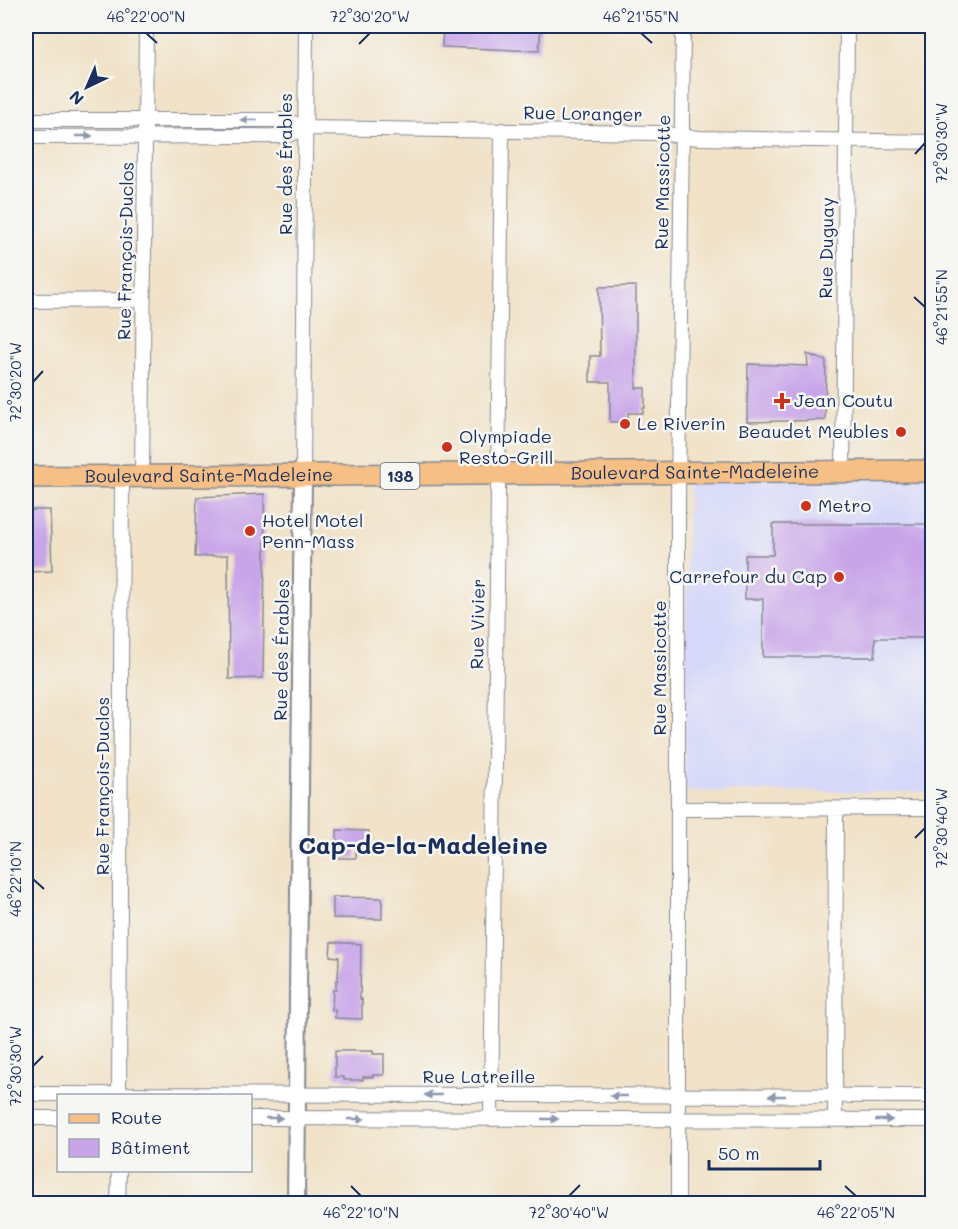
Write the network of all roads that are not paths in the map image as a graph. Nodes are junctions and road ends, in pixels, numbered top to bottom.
1 (146, 26) edge
2 (306, 26) edge
3 (683, 26) edge
4 (847, 26) edge
5 (26, 120) edge
6 (145, 120) junction
7 (305, 128) junction
8 (502, 130) junction
9 (145, 136) junction
10 (682, 136) junction
11 (26, 137) edge
12 (847, 141) junction
13 (933, 142) edge
14 (142, 300) junction
15 (26, 301) edge
16 (843, 471) junction
17 (933, 471) edge
18 (678, 473) junction
19 (303, 475) junction
20 (498, 475) junction
21 (26, 477) edge
22 (132, 477) junction
23 (933, 808) edge
24 (678, 809) junction
25 (836, 809) junction
26 (26, 1094) edge
27 (57, 1094) edge
28 (119, 1094) edge
29 (252, 1095) edge
30 (297, 1095) junction
31 (491, 1095) junction
32 (678, 1096) junction
33 (835, 1096) junction
34 (933, 1096) edge
35 (26, 1118) edge
36 (57, 1118) edge
37 (252, 1118) edge
38 (298, 1119) junction
39 (492, 1119) junction
40 (678, 1119) junction
41 (835, 1119) junction
42 (933, 1120) edge
43 (119, 1172) edge
44 (118, 1203) edge
45 (296, 1203) edge
46 (678, 1203) edge

1 - 6 street, Rue François-Duclos
2 - 7 street, Rue des Érables
3 - 10 street, Rue Massicotte
4 - 12 street, Rue Duguay
5 - 6 street, Rue Loranger
7 -> 6 street, Rue Loranger
6 - 9 street, Rue François-Duclos
7 - 8 street, Rue Loranger
7 - 9 street, Rue Loranger
7 - 19 street, Rue des Érables
8 - 10 street, Rue Loranger
8 - 20 street, Rue Vivier
11 -> 9 street, Rue Loranger
9 - 14 street, Rue François-Duclos
10 - 12 street, Rue Loranger
10 - 18 street, Rue Massicotte
12 - 13 street, Rue Loranger
12 - 16 street, Rue Duguay
14 - 15 street
14 - 22 street, Rue François-Duclos
16 - 17 main road, Boulevard Sainte-Madeleine / 138
16 - 18 main road, Boulevard Sainte-Madeleine / 138
18 - 20 main road, Boulevard Sainte-Madeleine / 138
18 - 24 street, Rue Massicotte
19 - 20 main road, Boulevard Sainte-Madeleine / 138
19 - 22 main road, Boulevard Sainte-Madeleine / 138
19 - 30 street, Rue des Érables
20 - 31 street, Rue Vivier
21 - 22 main road, Boulevard Sainte-Madeleine / 138
22 - 28 street, Rue François-Duclos
23 - 25 street
24 - 25 street
24 - 32 street, Rue Massicotte
25 - 33 street
26 - 27 street, Rue Latreille
29 - 30 street, Rue Latreille
31 -> 30 street, Rue Latreille
30 - 38 street, Rue des Érables
32 -> 31 street, Rue Latreille
31 - 39 street, Rue Vivier
33 -> 32 street, Rue Latreille
32 - 40 street, Rue Massicotte
33 - 34 street, Rue Latreille
33 - 41 street
35 - 36 street
37 -> 38 street
38 -> 39 street
38 - 45 street, Rue des Érables
39 -> 40 street
40 - 41 street
40 - 46 street, Rue Massicotte
41 -> 42 street
43 - 44 street

